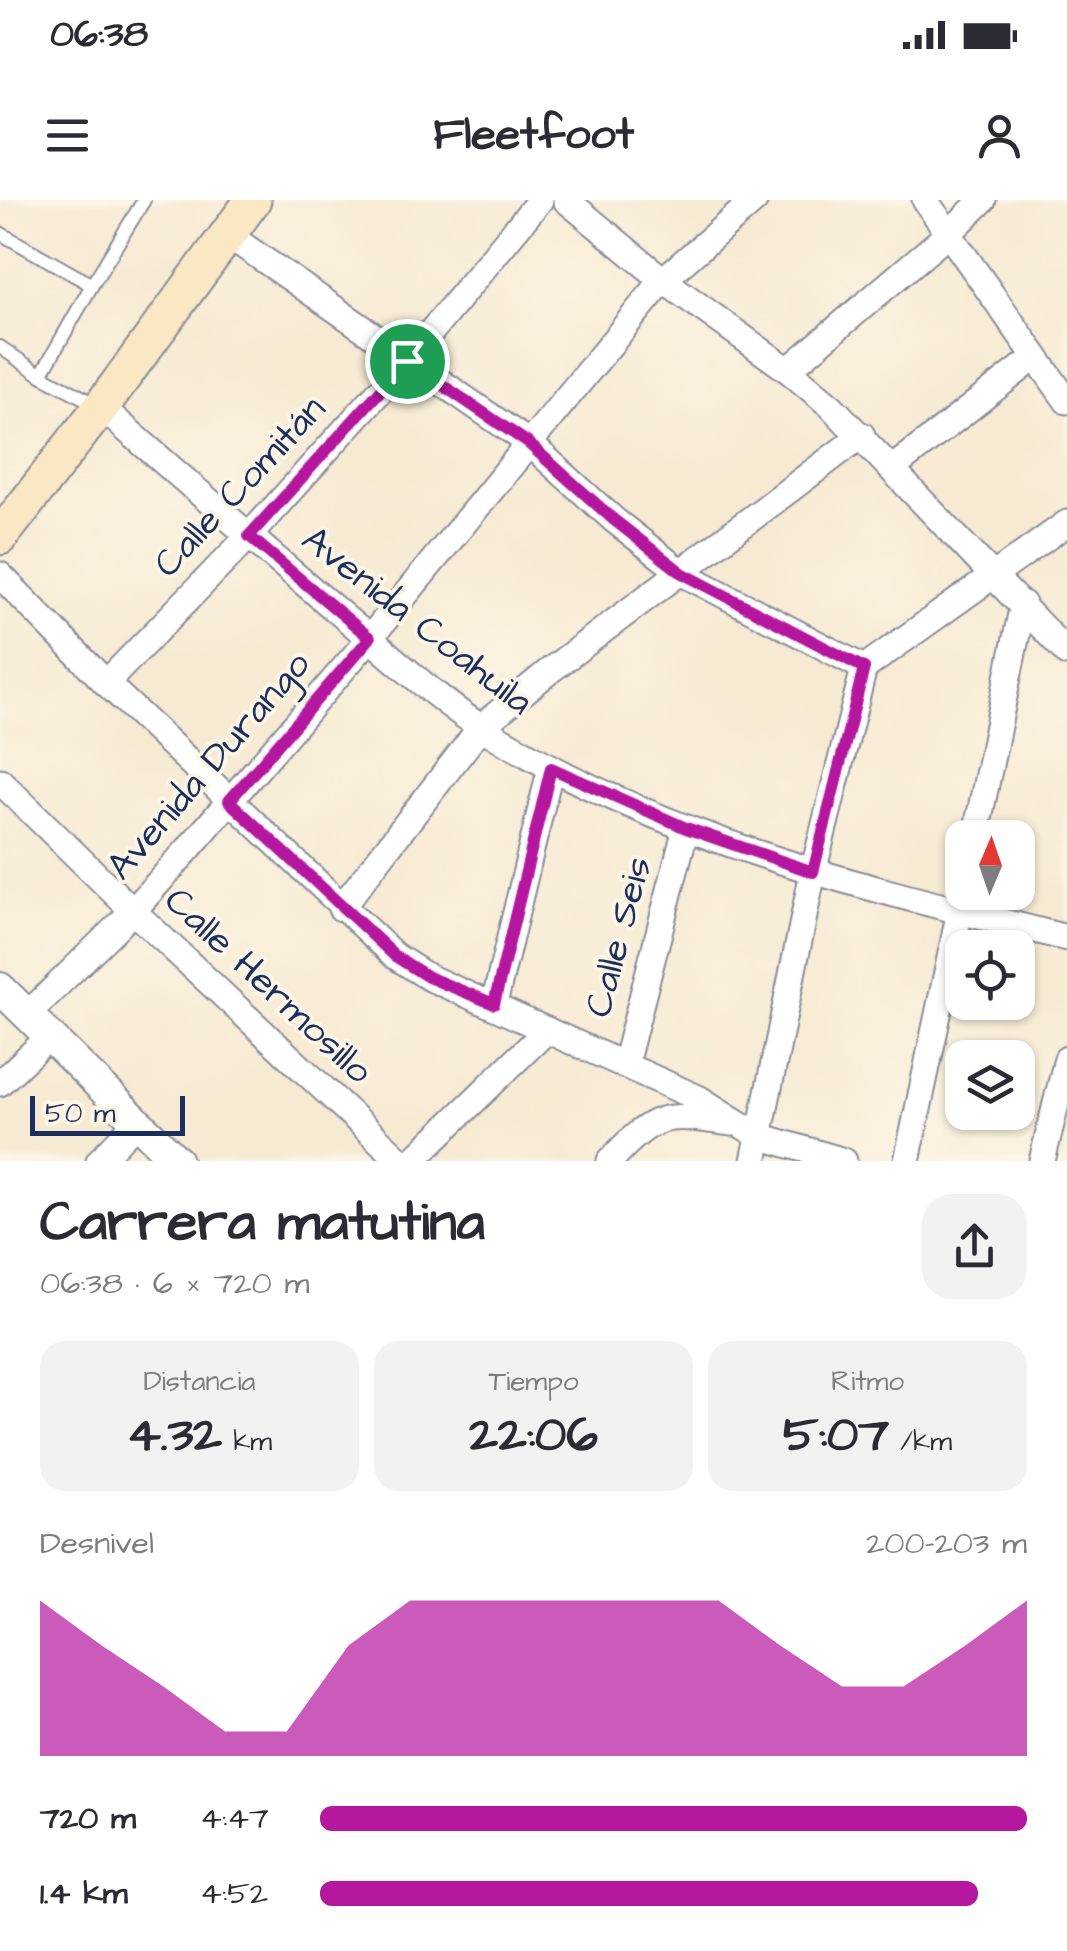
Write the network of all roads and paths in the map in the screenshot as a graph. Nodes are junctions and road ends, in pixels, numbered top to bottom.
1 (144, 200) edge
2 (253, 200) edge
3 (540, 200) edge
4 (566, 200) edge
5 (755, 200) edge
6 (925, 200) edge
7 (983, 200) edge
8 (0, 233) edge
9 (949, 233) junction
10 (228, 235) junction
11 (663, 280) junction
12 (92, 285) junction
13 (0, 347) edge
14 (1034, 358) junction
15 (407, 361) junction
16 (788, 370) junction
17 (41, 374) junction
18 (1067, 401) edge
19 (101, 407) junction
20 (862, 435) junction
21 (528, 443) junction
22 (894, 468) junction
23 (1067, 522) edge
24 (249, 536) junction
25 (0, 537) edge
26 (682, 573) junction
27 (994, 574) junction
28 (0, 576) edge
29 (1023, 604) junction
30 (370, 638) junction
31 (1067, 653) edge
32 (864, 668) junction
33 (106, 683) junction
34 (481, 727) junction
35 (551, 768) junction
36 (0, 781) edge
37 (229, 801) junction
38 (979, 820) edge
39 (686, 828) junction
40 (813, 872) junction
41 (945, 899) edge
42 (341, 908) junction
43 (960, 910) edge
44 (985, 910) edge
45 (133, 911) junction
46 (1067, 938) edge
47 (0, 988) edge
48 (494, 1004) junction
49 (27, 1014) junction
50 (547, 1030) junction
51 (49, 1037) junction
52 (1067, 1059) edge
53 (625, 1064) junction
54 (0, 1083) edge
55 (138, 1121) junction
56 (750, 1140) edge
57 (99, 1161) edge
58 (178, 1161) edge
59 (401, 1161) edge
60 (412, 1161) edge
61 (610, 1161) edge
62 (844, 1161) edge
63 (907, 1161) edge
64 (1042, 1161) edge

1 - 12 lane
2 - 10 main road
3 - 15 street, Calle Comitán
4 - 11 street
5 - 11 street, Avenida Durango
6 - 9 street
7 - 9 street
8 - 12 lane
9 - 14 street
9 - 16 street
10 - 15 street
10 - 19 main road
11 - 16 street
11 - 21 street, Avenida Durango
12 - 17 lane
13 - 17 lane
14 - 18 street
14 - 22 street
15 - 21 street
15 - 24 street, Calle Comitán
16 - 20 street
17 - 19 lane
19 - 24 street, Avenida Coahuila
19 - 25 main road
20 - 22 street
20 - 26 street
21 - 26 street
21 - 30 street, Avenida Durango
22 - 27 street
23 - 27 street
24 - 30 street, Avenida Coahuila
24 - 33 street, Calle Comitán
26 - 32 street
26 - 34 street
27 - 29 street
27 - 32 street
28 - 33 street
29 - 31 street
29 - 38 street
30 - 34 street, Avenida Coahuila
30 - 37 street, Avenida Durango
32 - 40 street
33 - 37 street
34 - 35 street, Avenida Coahuila
34 - 42 street
35 - 39 street, Avenida Coahuila
35 - 48 street
36 - 45 street, Calle Hermosillo
37 - 42 street
37 - 45 street, Avenida Durango
39 - 40 street, Avenida Coahuila
39 - 53 street, Calle Seis
40 - 41 street, Avenida Coahuila
40 - 56 street
42 - 48 street
43 - 63 street
44 - 46 street, Avenida Coahuila
45 - 49 street, Avenida Durango
45 - 59 street, Calle Hermosillo
47 - 49 street
48 - 50 street
49 - 51 street
50 - 53 street
50 - 60 street
51 - 54 street
51 - 55 street
52 - 64 street
53 - 56 street
55 - 57 street
55 - 58 street
56 - 61 street
56 - 62 street

